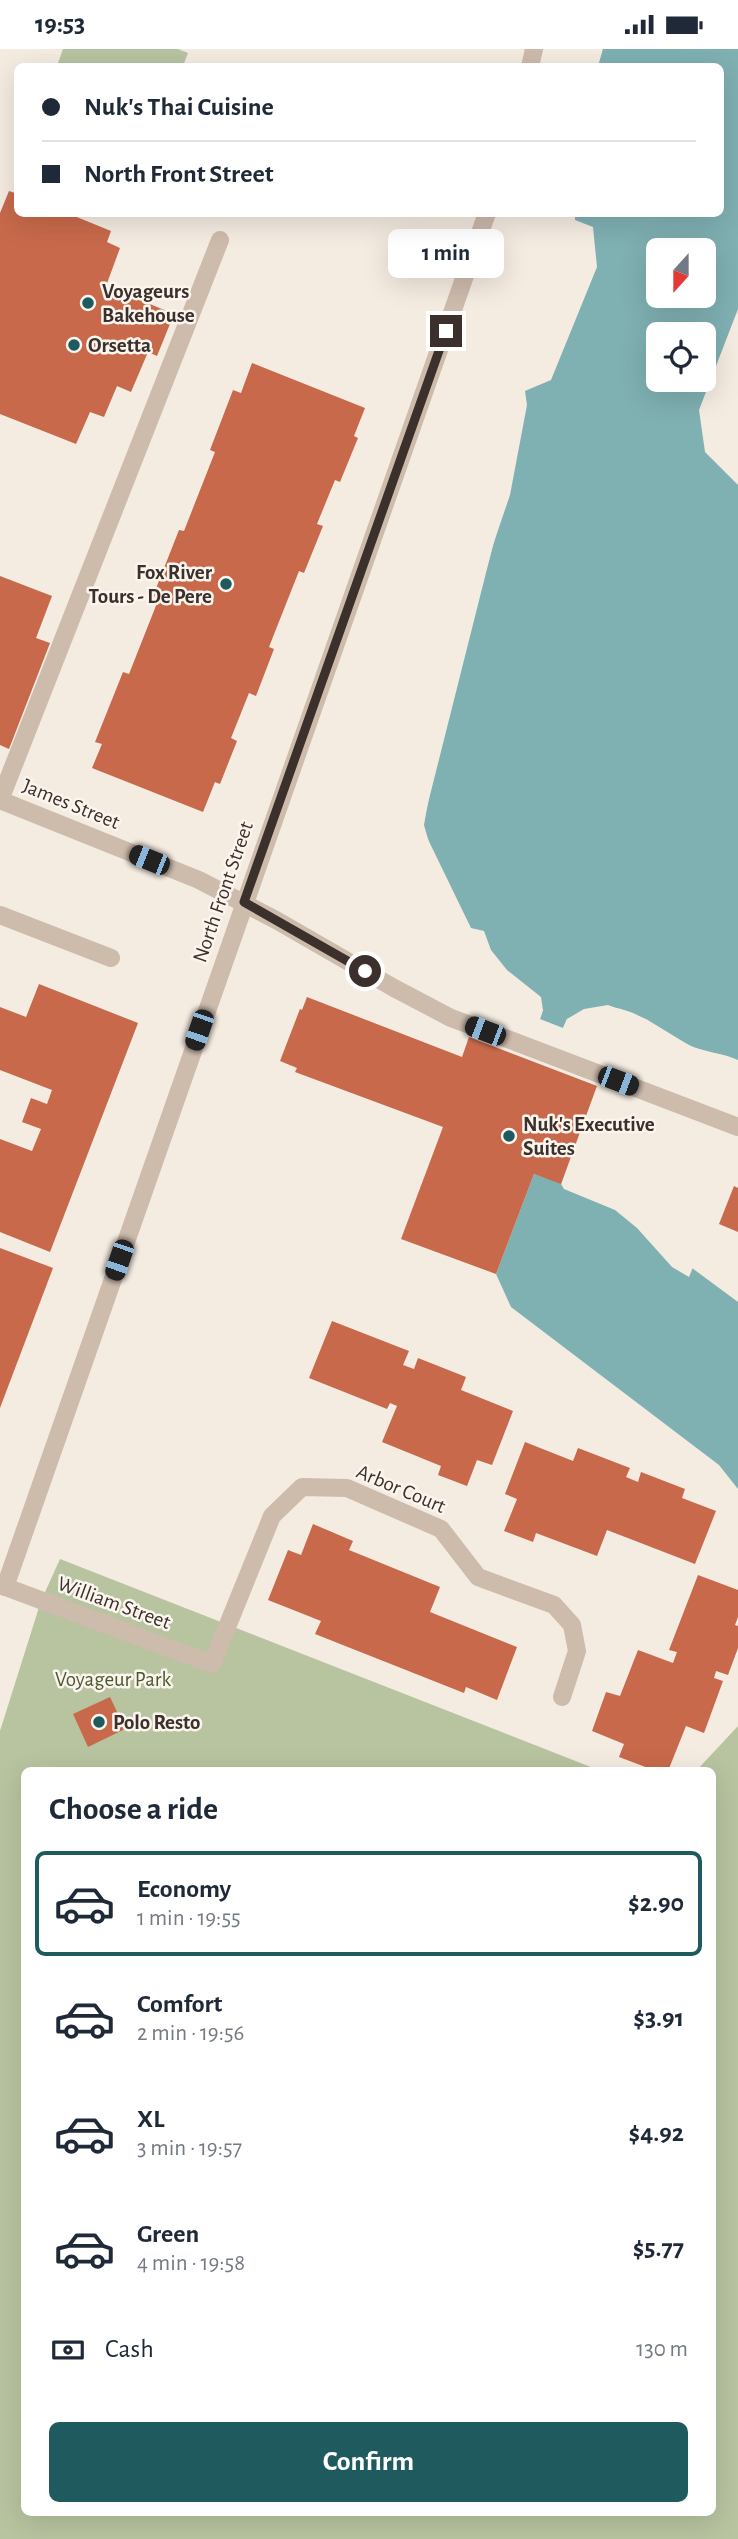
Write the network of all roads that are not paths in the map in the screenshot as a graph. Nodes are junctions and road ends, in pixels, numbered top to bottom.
1 (486, 217) edge
2 (220, 240) dead end
3 (0, 800) edge
4 (244, 902) junction
5 (0, 915) edge
6 (111, 958) dead end
7 (738, 1127) edge
8 (2, 1586) edge
9 (212, 1664) joint
10 (562, 1697) dead end

1 - 4 street, North Front Street
2 - 3 street
3 - 4 street, James Street
4 - 7 street, James Street
4 - 8 street, North Front Street
5 - 6 street
8 - 9 street, William Street
9 - 10 street, Arbor Court

